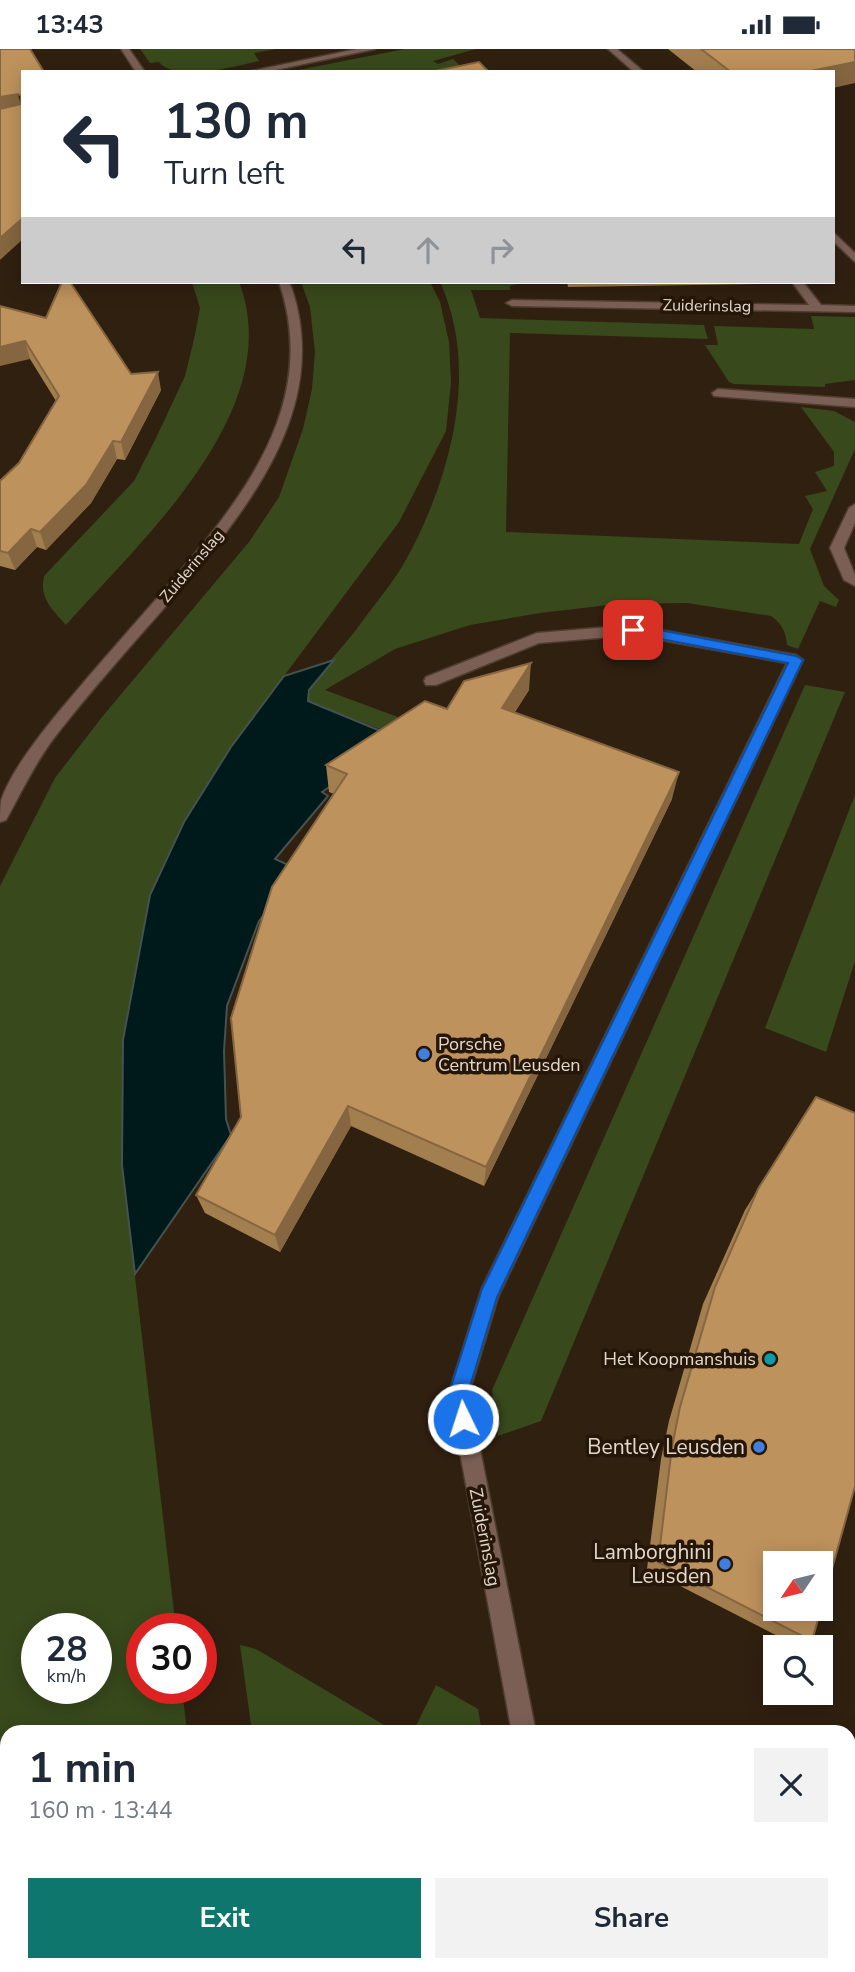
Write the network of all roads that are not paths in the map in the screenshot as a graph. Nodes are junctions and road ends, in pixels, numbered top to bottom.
1 (125, 49) edge
2 (371, 49) edge
3 (612, 49) edge
4 (140, 70) edge
5 (261, 70) edge
6 (638, 70) edge
7 (835, 237) edge
8 (855, 259) edge
9 (285, 284) edge
10 (799, 284) edge
11 (512, 303) dead end
12 (817, 307) junction
13 (855, 309) edge
14 (718, 393) dead end
15 (855, 403) edge
16 (855, 508) edge
17 (855, 581) edge
18 (431, 681) dead end
19 (0, 816) edge
20 (522, 1725) edge

1 - 4 street
2 - 5 street
3 - 6 street
7 - 8 street
9 - 19 street, Zuiderinslag
10 - 12 street
11 - 12 street, Zuiderinslag
12 - 13 street, Zuiderinslag
14 - 15 street
16 - 17 street
18 - 20 street, Zuiderinslag

